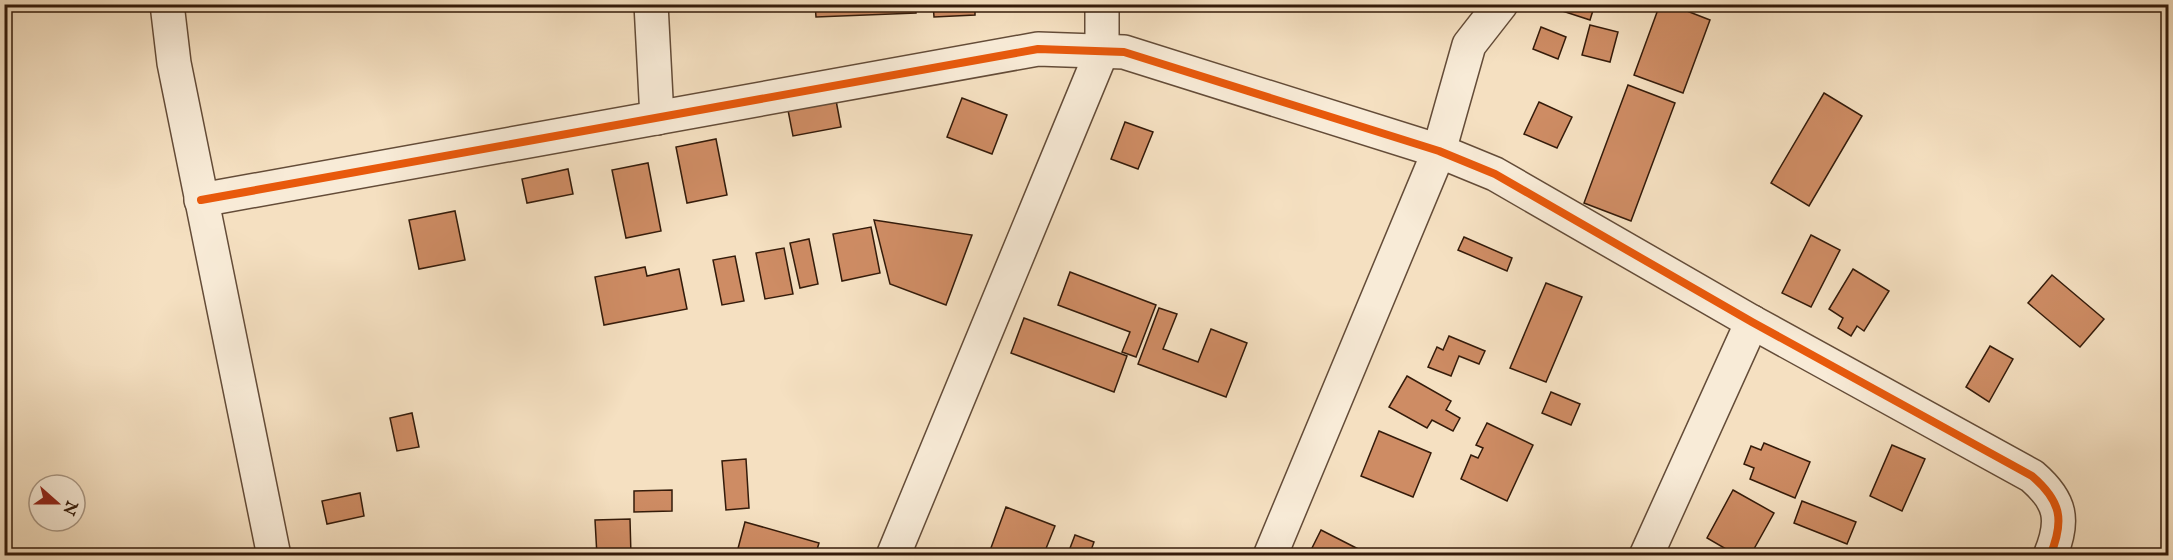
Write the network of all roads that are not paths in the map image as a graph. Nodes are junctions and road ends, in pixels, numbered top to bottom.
1 (167, 4) edge
2 (651, 4) edge
3 (1102, 4) edge
4 (1501, 4) edge
5 (1102, 51) junction
6 (657, 118) junction
7 (1439, 151) junction
8 (201, 200) junction
9 (1752, 322) junction
10 (274, 555) edge
11 (893, 555) edge
12 (1270, 555) edge
13 (1646, 555) edge
14 (2050, 555) edge

1 - 8 street
2 - 6 street
3 - 5 street
4 - 7 street
5 - 6 street
5 - 7 street
5 - 11 street
6 - 8 street
7 - 9 street
7 - 12 street
8 - 10 street
9 - 13 street
9 - 14 street

